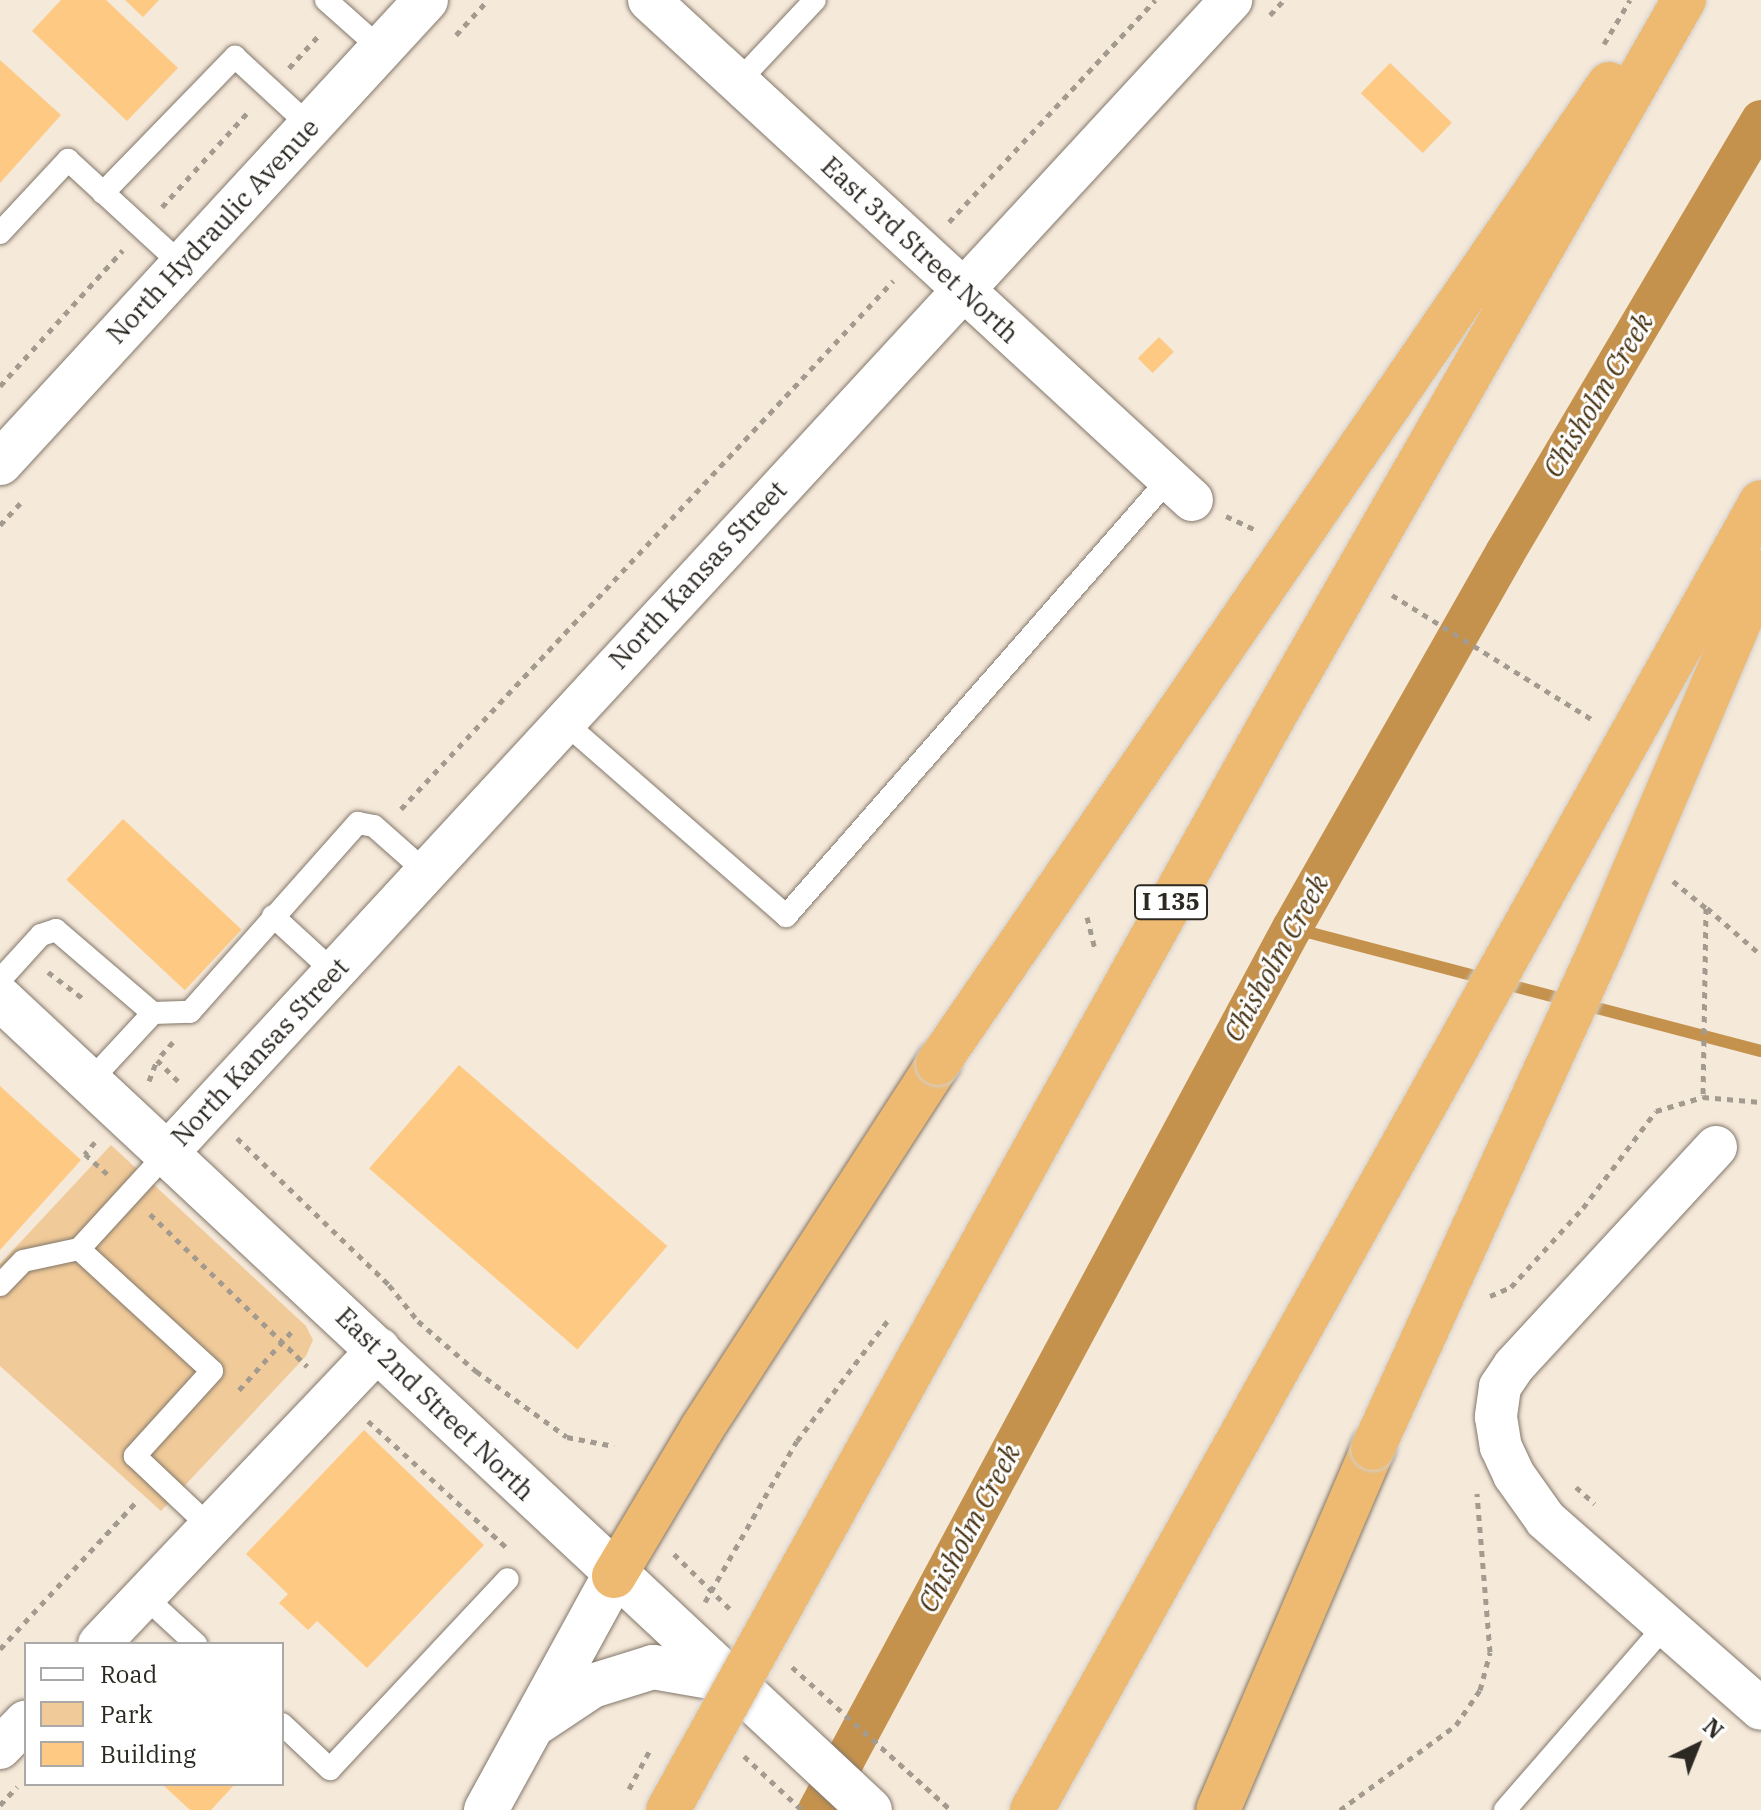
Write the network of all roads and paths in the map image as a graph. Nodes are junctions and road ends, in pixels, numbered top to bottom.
1 (426, 0) edge
2 (649, 0) edge
3 (815, 0) edge
4 (1231, 0) edge
5 (1668, 0) edge
6 (1684, 0) edge
7 (333, 6) edge
8 (381, 49) junction
9 (738, 82) junction
10 (270, 89) junction
11 (310, 126) junction
12 (103, 193) junction
13 (143, 229) junction
14 (0, 233) edge
15 (182, 265) junction
16 (962, 289) junction
17 (0, 386) edge
18 (0, 463) edge
19 (1181, 489) joint
20 (1761, 502) edge
21 (1761, 572) edge
22 (1399, 598) dead end
23 (1575, 705) dead end
24 (564, 722) junction
25 (426, 872) junction
26 (1706, 908) dead end
27 (273, 916) junction
28 (1706, 938) dead end
29 (24, 953) junction
30 (1761, 955) edge
31 (334, 972) junction
32 (0, 980) edge
33 (0, 998) edge
34 (153, 1013) junction
35 (131, 1037) junction
36 (91, 1080) junction
37 (1761, 1102) edge
38 (123, 1110) junction
39 (1716, 1147) dead end
40 (168, 1152) junction
41 (128, 1194) junction
42 (79, 1249) junction
43 (0, 1285) edge
44 (379, 1349) junction
45 (337, 1393) junction
46 (1574, 1485) dead end
47 (1597, 1506) dead end
48 (210, 1527) junction
49 (667, 1547) dead end
50 (511, 1551) dead end
51 (614, 1576) junction
52 (508, 1579) dead end
53 (144, 1596) junction
54 (742, 1620) dead end
55 (1666, 1625) junction
56 (101, 1642) edge
57 (194, 1642) edge
58 (786, 1661) dead end
59 (732, 1681) junction
60 (1761, 1709) edge
61 (24, 1723) edge
62 (284, 1726) edge
63 (532, 1726) junction
64 (0, 1748) edge
65 (735, 1748) dead end
66 (24, 1779) edge
67 (0, 1805) edge
68 (486, 1810) edge
69 (668, 1810) edge
70 (802, 1810) edge
71 (870, 1810) edge
72 (951, 1810) edge
73 (1032, 1810) edge
74 (1218, 1810) edge
75 (1505, 1810) edge

1 - 8 street, North Hydraulic Avenue
2 - 9 street, East 3rd Street North
3 - 9 lane
4 - 16 street, North Kansas Street
5 - 51 highway, bridge
6 - 69 highway, I 135, bridge
7 - 8 lane
7 - 10 path
8 - 11 street, North Hydraulic Avenue
9 - 16 street, East 3rd Street North
10 - 11 lane
10 - 12 lane
10 - 13 path
11 - 15 street, North Hydraulic Avenue
12 - 13 lane
12 - 14 lane
13 - 15 lane
13 - 17 path
15 - 18 street, North Hydraulic Avenue
16 - 19 street, East 3rd Street North
16 - 24 street, North Kansas Street
19 - 24 lane
20 - 73 highway, bridge
21 - 74 highway, bridge
22 - 23 path
24 - 25 street, North Kansas Street
25 - 27 lane
25 - 31 street, North Kansas Street
26 - 30 path
27 - 31 lane
27 - 34 lane
28 - 37 path
29 - 32 lane
29 - 34 lane
29 - 35 path
31 - 40 street, North Kansas Street
33 - 36 street, East 2nd Street North
34 - 35 lane
35 - 36 lane
35 - 38 path
36 - 38 street, East 2nd Street North
38 - 40 street, East 2nd Street North
38 - 41 path
39 - 55 street
40 - 41 lane
40 - 44 street, East 2nd Street North
41 - 42 lane
41 - 45 path
42 - 43 lane
42 - 48 lane
44 - 45 street
44 - 51 street, East 2nd Street North
45 - 48 street
45 - 50 path
46 - 47 path
48 - 53 street
49 - 54 path
51 - 59 street, East 2nd Street North
51 - 63 street
52 - 62 lane
53 - 56 street
53 - 57 lane
55 - 60 street
55 - 75 lane
58 - 72 path
59 - 63 street
59 - 71 street, East 2nd Street North
61 - 64 street
63 - 68 street
65 - 70 path
66 - 67 path

